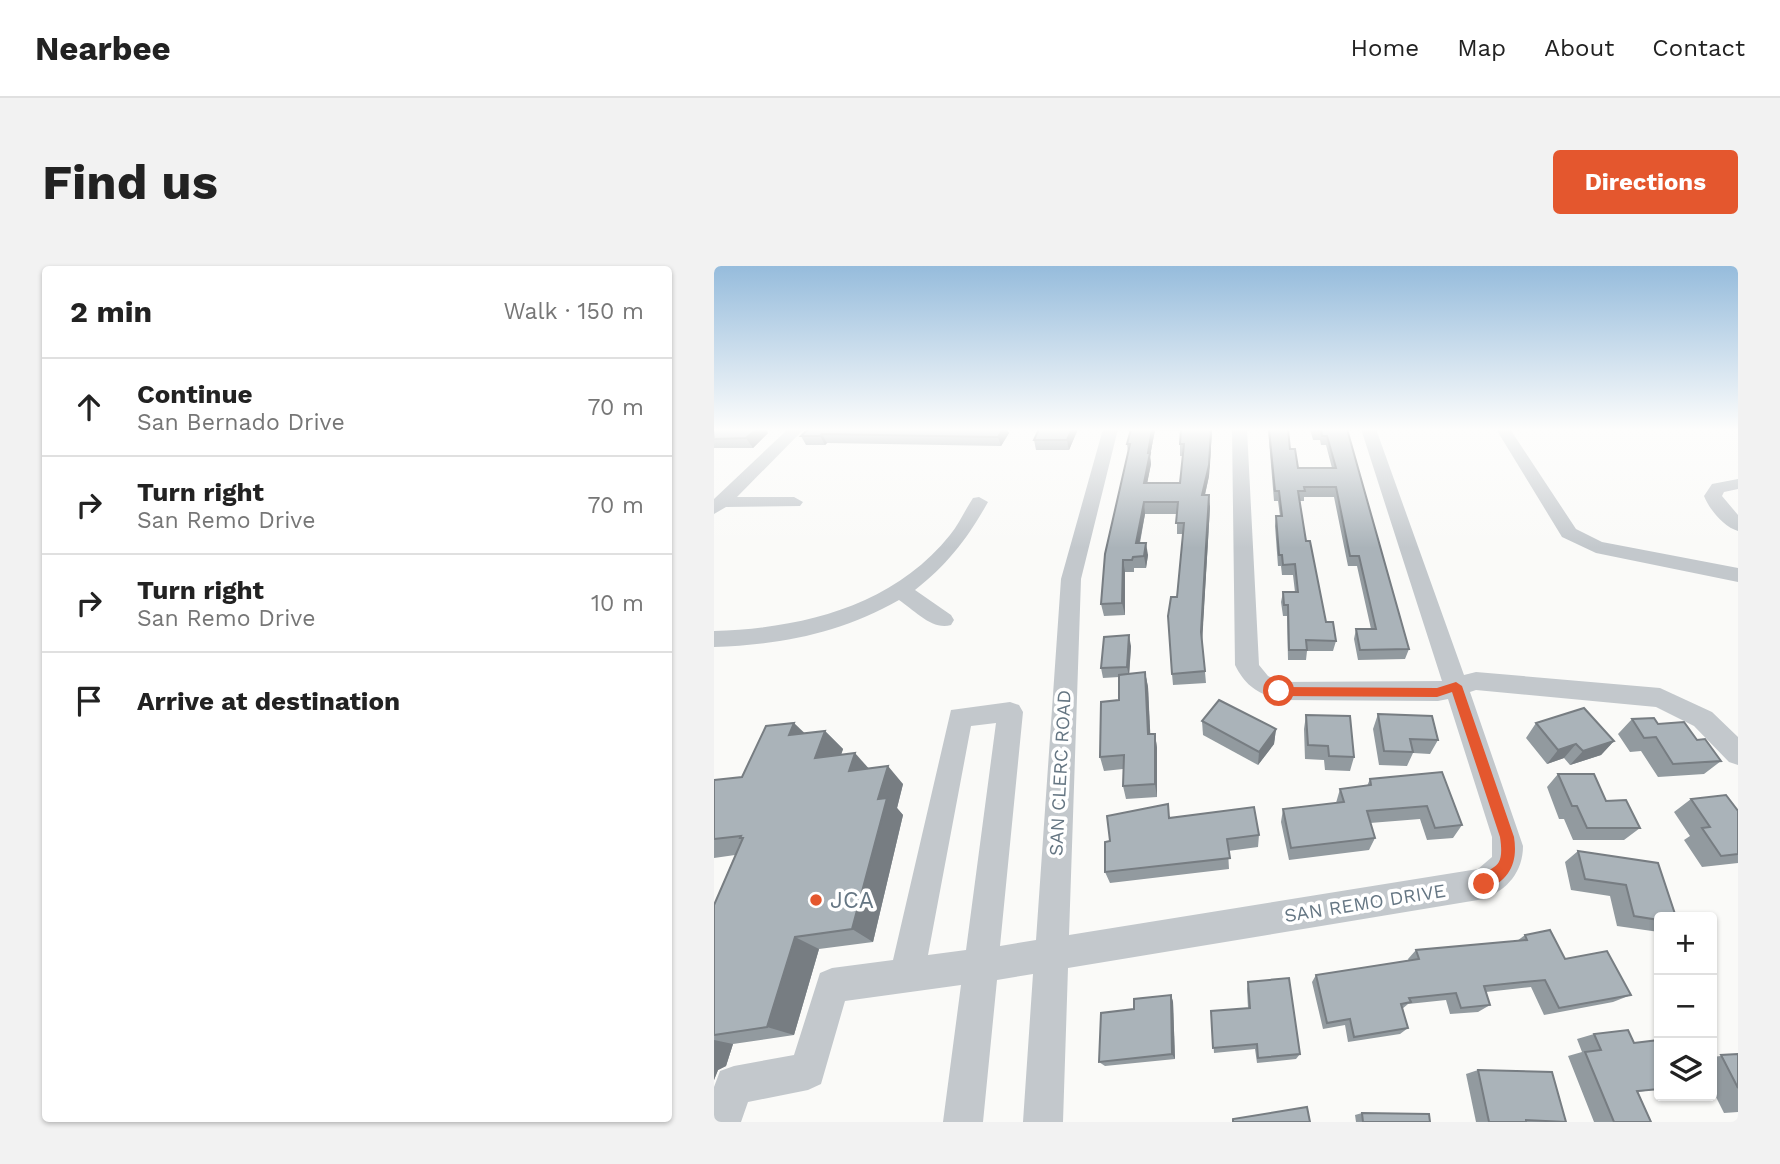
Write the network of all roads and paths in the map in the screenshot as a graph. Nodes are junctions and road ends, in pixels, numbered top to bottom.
1 (756, 469) edge
2 (1100, 469) edge
3 (1240, 469) edge
4 (1383, 469) edge
5 (1528, 469) edge
6 (1738, 484) edge
7 (794, 502) dead end
8 (979, 502) dead end
9 (718, 506) edge
10 (1738, 525) edge
11 (1738, 575) edge
12 (901, 591) junction
13 (943, 620) dead end
14 (714, 639) edge
15 (1456, 686) junction
16 (1738, 754) edge
17 (1053, 953) junction
18 (979, 965) junction
19 (907, 975) junction
20 (721, 1122) edge
21 (963, 1122) edge
22 (1043, 1122) edge

1 - 9 street
2 - 17 street, SAN CLERC ROAD
3 - 15 street
4 - 15 street, SAN REMO DRIVE
5 - 11 street
6 - 10 street
7 - 9 street
8 - 12 street
12 - 13 street
12 - 14 street
15 - 16 street
15 - 17 street, SAN REMO DRIVE
17 - 18 street, SAN REMO DRIVE
17 - 22 street, SAN CLERC ROAD
18 - 19 street, SAN REMO DRIVE
18 - 19 street
18 - 21 street
19 - 20 street, SAN REMO DRIVE

